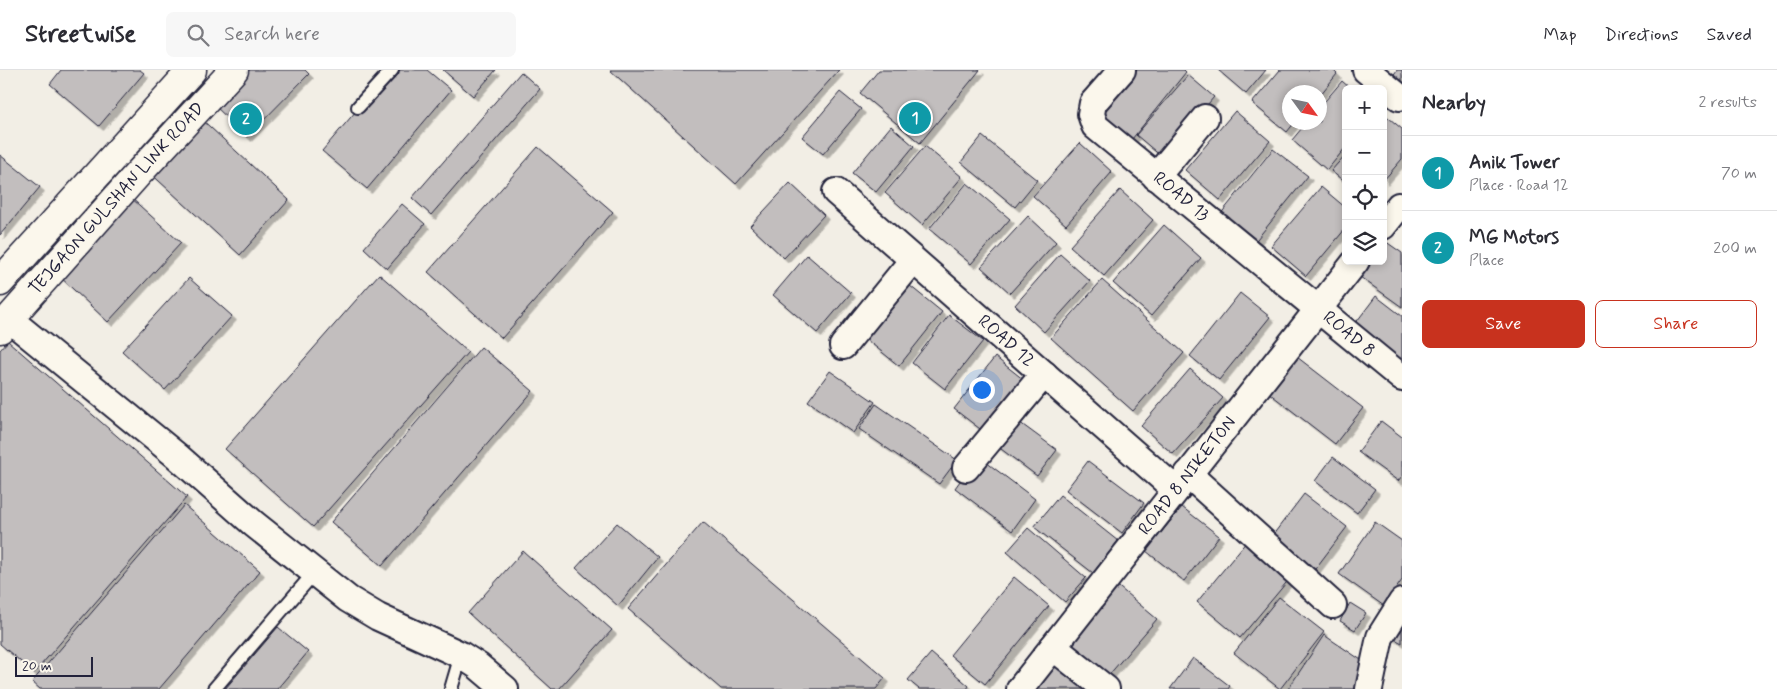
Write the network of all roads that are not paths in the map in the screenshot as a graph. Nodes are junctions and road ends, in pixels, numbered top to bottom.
1 (192, 70) edge
2 (234, 70) edge
3 (392, 70) edge
4 (1122, 70) edge
5 (1366, 70) edge
6 (1399, 97) dead end
7 (358, 107) dead end
8 (1205, 118) dead end
9 (1156, 177) junction
10 (836, 192) dead end
11 (913, 260) junction
12 (1353, 265) edge
13 (0, 282) edge
14 (1318, 309) junction
15 (5, 324) edge
16 (843, 346) dead end
17 (1044, 374) junction
18 (1402, 378) edge
19 (966, 468) dead end
20 (1182, 482) junction
21 (314, 573) junction
22 (1402, 602) edge
23 (1334, 604) dead end
24 (1053, 647) junction
25 (461, 655) junction
26 (214, 689) edge
27 (451, 689) edge
28 (505, 689) edge
29 (1020, 689) edge
30 (1106, 689) edge
31 (1369, 689) edge

1 - 13 main road
2 - 15 main road, TEJGAON GULSHAN LINK ROAD
3 - 7 lane
4 - 9 street, ROAD 13
5 - 6 street
8 - 9 street
9 - 14 street, ROAD 13
10 - 11 street, ROAD 12
11 - 16 street
11 - 17 street, ROAD 12
12 - 14 street, ROAD 8 NIKETON
14 - 18 street, ROAD 8
14 - 20 street, ROAD 8 NIKETON
15 - 21 street
17 - 19 street
17 - 20 street, ROAD 12
20 - 23 street, ROAD 12
20 - 24 street, ROAD 8 NIKETON
21 - 25 street
21 - 26 lane
22 - 31 street
24 - 29 street, ROAD 8 NIKETON
24 - 30 street
25 - 27 lane
25 - 28 street

